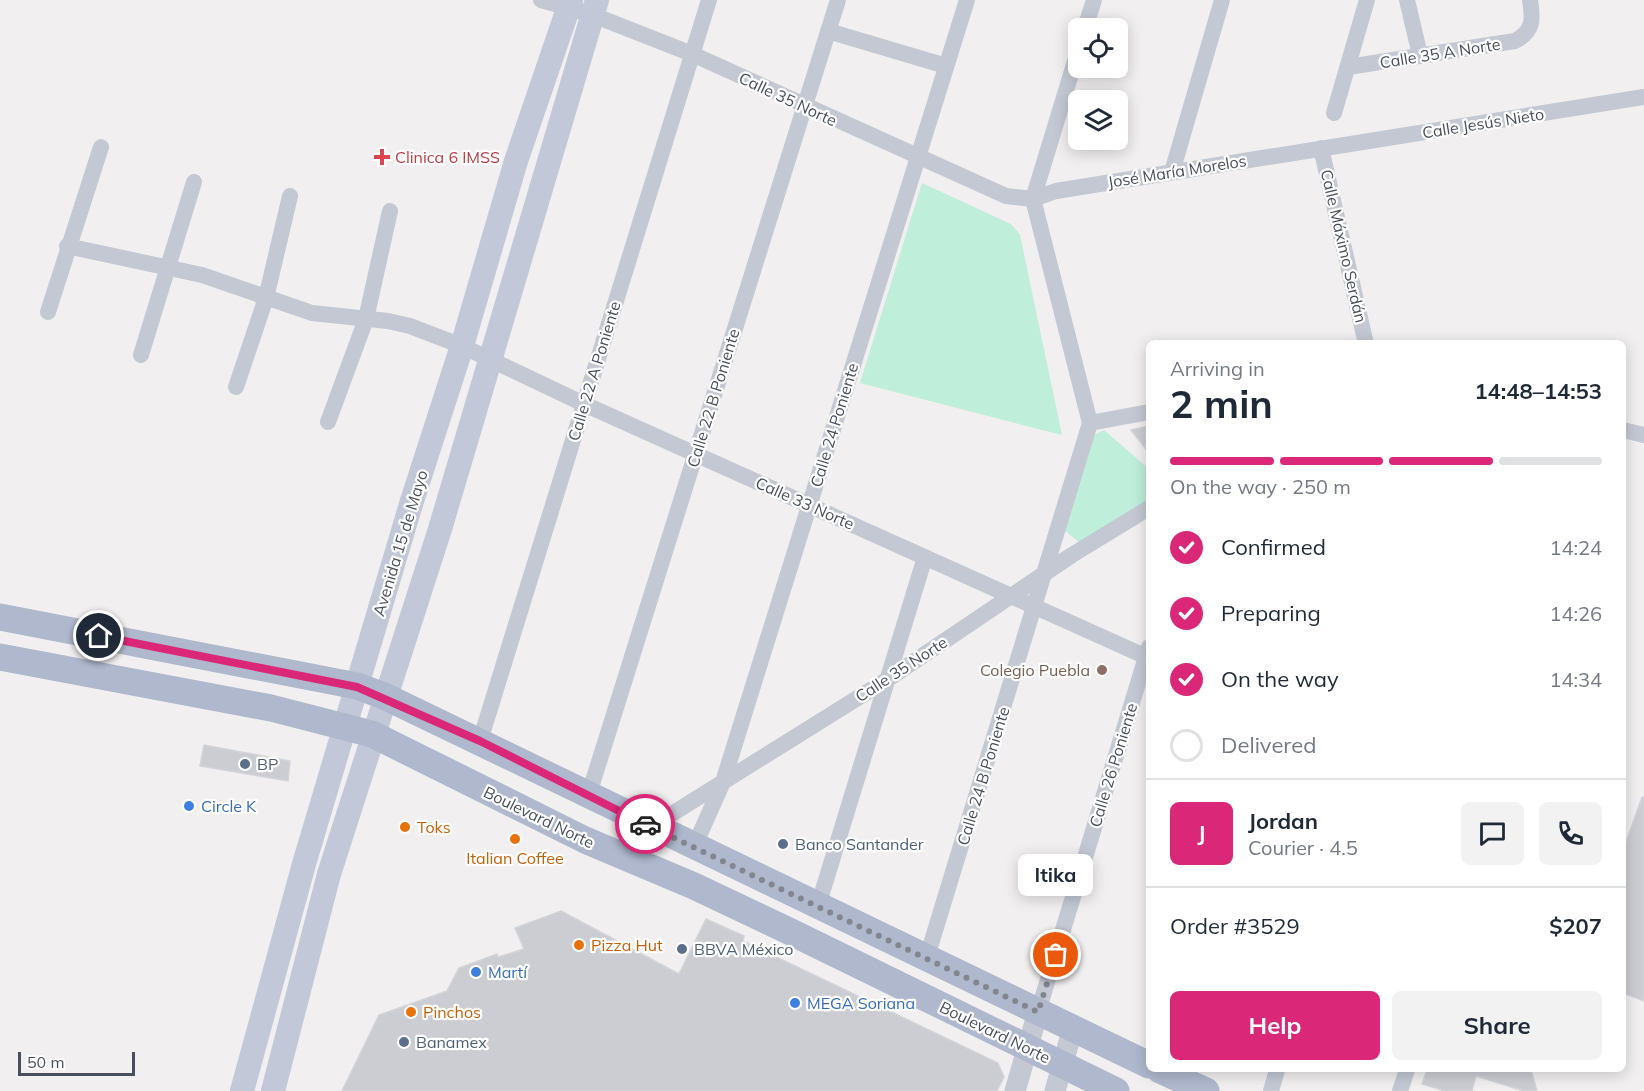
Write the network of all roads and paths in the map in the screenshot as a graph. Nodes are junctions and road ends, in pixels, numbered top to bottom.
1 (541, 0) edge
2 (709, 0) edge
3 (838, 0) edge
4 (967, 0) edge
5 (1094, 0) edge
6 (1222, 0) edge
7 (1367, 0) edge
8 (1407, 0) edge
9 (1530, 0) edge
10 (570, 4) edge
11 (595, 8) edge
12 (1088, 18) edge
13 (828, 30) junction
14 (692, 54) junction
15 (1420, 55) junction
16 (946, 66) junction
17 (1348, 67) junction
18 (1070, 78) edge
19 (1644, 97) edge
20 (805, 107) junction
21 (1334, 113) dead end
22 (101, 147) dead end
23 (1321, 148) junction
24 (917, 158) junction
25 (1172, 172) junction
26 (194, 182) dead end
27 (290, 196) dead end
28 (1033, 199) junction
29 (390, 211) dead end
30 (68, 246) junction
31 (168, 268) junction
32 (266, 297) junction
33 (48, 312) dead end
34 (366, 319) junction
35 (1365, 340) edge
36 (462, 346) junction
37 (141, 355) dead end
38 (490, 361) junction
39 (236, 387) dead end
40 (584, 404) junction
41 (1146, 413) edge
42 (328, 422) dead end
43 (1090, 423) junction
44 (1626, 431) edge
45 (1644, 435) edge
46 (695, 454) junction
47 (809, 505) junction
48 (1146, 510) edge
49 (925, 557) junction
50 (1044, 575) junction
51 (1011, 596) junction
52 (1034, 606) junction
53 (0, 617) edge
54 (1146, 653) edge
55 (0, 657) edge
56 (1146, 661) edge
57 (888, 679) junction
58 (357, 687) junction
59 (384, 696) junction
60 (345, 726) junction
61 (372, 734) junction
62 (480, 741) junction
63 (723, 782) junction
64 (588, 796) junction
65 (651, 827) junction
66 (694, 847) junction
67 (818, 906) junction
68 (927, 957) junction
69 (1038, 1012) junction
70 (1073, 1028) junction
71 (1026, 1048) junction
72 (1146, 1064) edge
73 (1063, 1065) junction
74 (1164, 1072) edge
75 (1276, 1072) edge
76 (1406, 1072) edge
77 (242, 1091) edge
78 (273, 1091) edge
79 (1015, 1091) edge
80 (1055, 1091) edge
81 (1116, 1091) edge
82 (1206, 1091) edge
83 (1271, 1091) edge
84 (1400, 1091) edge

1 - 10 street, Calle 35 Norte
2 - 14 street, Calle 22 A Poniente
3 - 13 street, Calle 22 B Poniente
4 - 16 street, Calle 24 Poniente
5 - 12 street
6 - 25 street
7 - 17 street
8 - 15 street
9 - 15 street, Calle 35 A Norte
10 - 11 street, Calle 35 Norte
10 - 36 main road, Avenida 15 de Mayo
11 - 14 street, Calle 35 Norte
11 - 38 main road, Avenida 15 de Mayo
13 - 16 street
13 - 20 street, Calle 22 B Poniente
14 - 20 street, Calle 35 Norte
14 - 40 street, Calle 22 A Poniente
15 - 17 street, Calle 35 A Norte
16 - 24 street, Calle 24 Poniente
17 - 21 street
18 - 28 street
19 - 23 street, Calle Jesús Nieto
20 - 24 street, Calle 35 Norte
20 - 46 street, Calle 22 B Poniente
22 - 30 street
23 - 25 street, José María Morelos
23 - 35 street, Calle Máximo Serdán
24 - 28 street, Calle 35 Norte
24 - 47 street, Calle 24 Poniente
25 - 28 street, José María Morelos
26 - 31 street
27 - 32 street
28 - 43 street
29 - 34 street
30 - 31 street, Calle 33 Norte
30 - 33 street
31 - 32 street, Calle 33 Norte
31 - 37 street
32 - 34 street, Calle 33 Norte
32 - 39 street
34 - 36 street, Calle 33 Norte
34 - 42 street
36 - 38 street, Calle 33 Norte
36 - 58 main road, Avenida 15 de Mayo
38 - 40 street, Calle 33 Norte
38 - 59 main road, Avenida 15 de Mayo
40 - 46 street, Calle 33 Norte
40 - 62 street, Calle 22 A Poniente
41 - 43 street
43 - 50 street, Calle 24 B Poniente
44 - 45 street
46 - 47 street, Calle 33 Norte
46 - 64 street, Calle 22 B Poniente
47 - 49 street, Calle 33 Norte
47 - 63 street, Calle 24 Poniente
48 - 50 street, Calle 35 Norte
49 - 51 street, Calle 33 Norte
49 - 57 street
50 - 51 street, Calle 35 Norte
50 - 52 street, Calle 24 B Poniente
51 - 52 street, Calle 33 Norte
51 - 57 street, Calle 35 Norte
52 - 54 street, Calle 33 Norte
52 - 68 street, Calle 24 B Poniente
53 - 58 main road
55 - 60 main road, Boulevard Norte
56 - 69 street, Calle 26 Poniente
57 - 63 street, Calle 35 Norte
57 - 67 street
58 - 59 main road
58 - 60 main road, Avenida 15 de Mayo
59 - 61 main road, Avenida 15 de Mayo
59 - 62 main road
60 - 61 main road, Boulevard Norte
60 - 77 main road, Avenida 15 de Mayo
61 - 71 main road, Boulevard Norte
61 - 78 main road, Avenida 15 de Mayo
62 - 64 main road
63 - 65 street, Calle 35 Norte
63 - 66 street, Calle 24 Poniente
64 - 65 main road
65 - 66 main road
66 - 67 main road
67 - 68 main road
68 - 69 main road
69 - 70 main road
69 - 71 street, Calle 26 Poniente
70 - 72 main road
70 - 73 street
71 - 73 main road, Boulevard Norte
71 - 79 street, Calle 26 Poniente
73 - 80 street
73 - 81 main road, Boulevard Norte
74 - 82 main road
75 - 83 street
76 - 84 street

